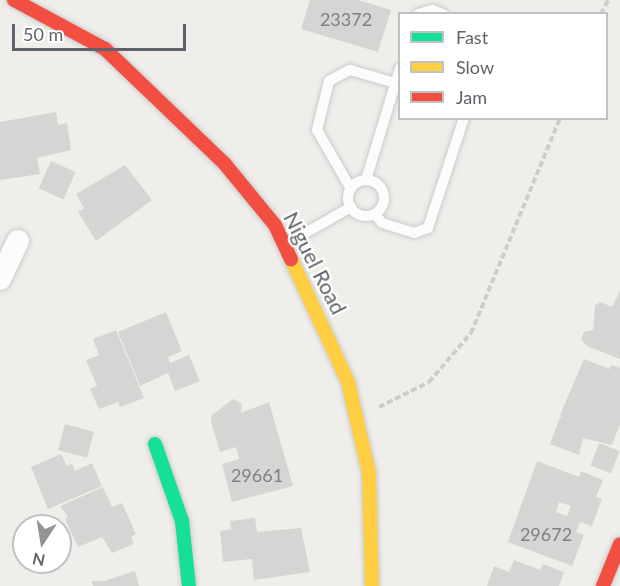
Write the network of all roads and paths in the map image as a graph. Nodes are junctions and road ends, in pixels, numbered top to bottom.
1 (14, 0) edge
2 (398, 72) edge
3 (395, 83) junction
4 (463, 120) edge
5 (559, 120) edge
6 (366, 180) junction
7 (351, 189) junction
8 (351, 207) junction
9 (375, 214) junction
10 (18, 241) dead end
11 (285, 244) junction
12 (0, 279) edge
13 (355, 413) junction
14 (155, 444) dead end
15 (620, 544) edge
16 (189, 586) edge
17 (372, 586) edge
18 (603, 586) edge

1 - 11 main road, Niguel Road
2 - 3 lane
3 - 6 lane
3 - 7 lane
4 - 9 lane
5 - 13 path
6 - 7 lane
6 - 9 lane
7 - 8 lane
8 - 9 lane
8 - 11 lane
10 - 12 street
11 - 13 main road, Niguel Road
13 - 17 main road, Niguel Road
14 - 16 main road
15 - 18 main road

